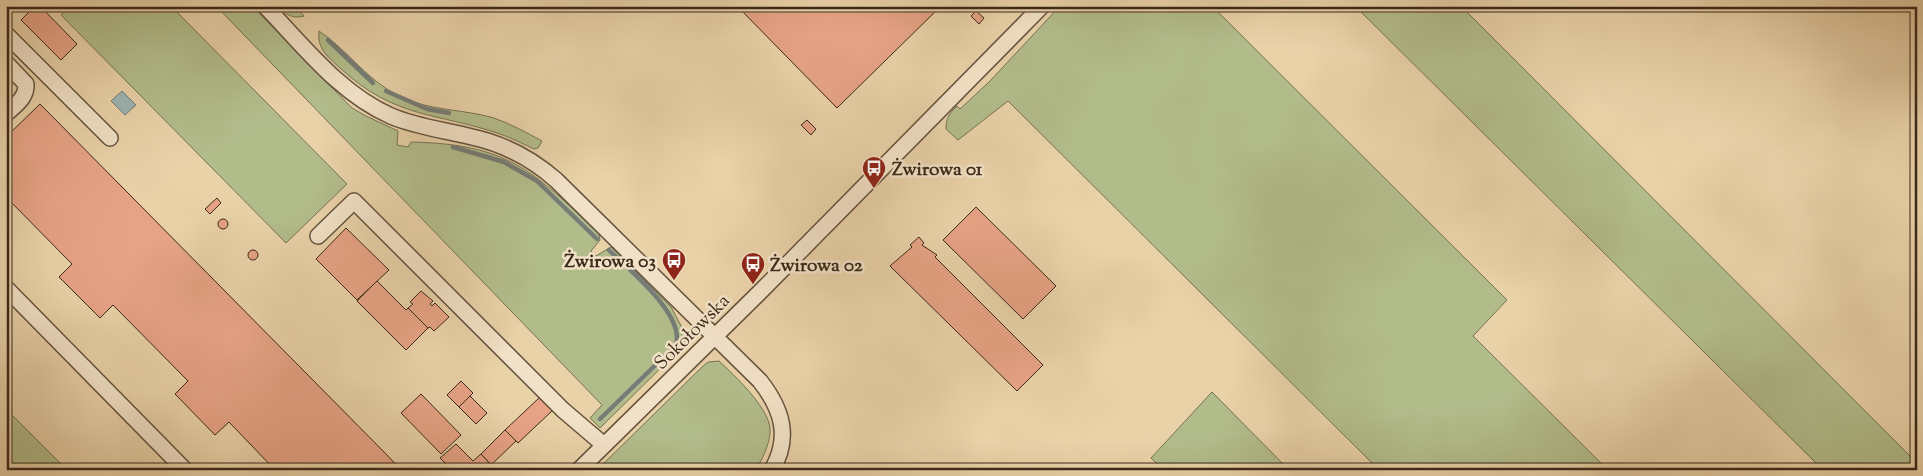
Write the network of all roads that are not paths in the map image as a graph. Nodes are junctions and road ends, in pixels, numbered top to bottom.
1 (265, 6) edge
2 (1042, 6) edge
3 (6, 34) edge
4 (6, 63) edge
5 (6, 114) edge
6 (110, 138) dead end
7 (318, 236) dead end
8 (6, 288) edge
9 (714, 337) junction
10 (604, 445) junction
11 (185, 470) edge
12 (579, 470) edge
13 (772, 470) edge

1 - 9 street
2 - 9 street, Sokołowska
3 - 6 street
4 - 5 street
7 - 10 street
8 - 11 street
9 - 10 street, Sokołowska
9 - 13 street
10 - 12 street, Sokołowska

